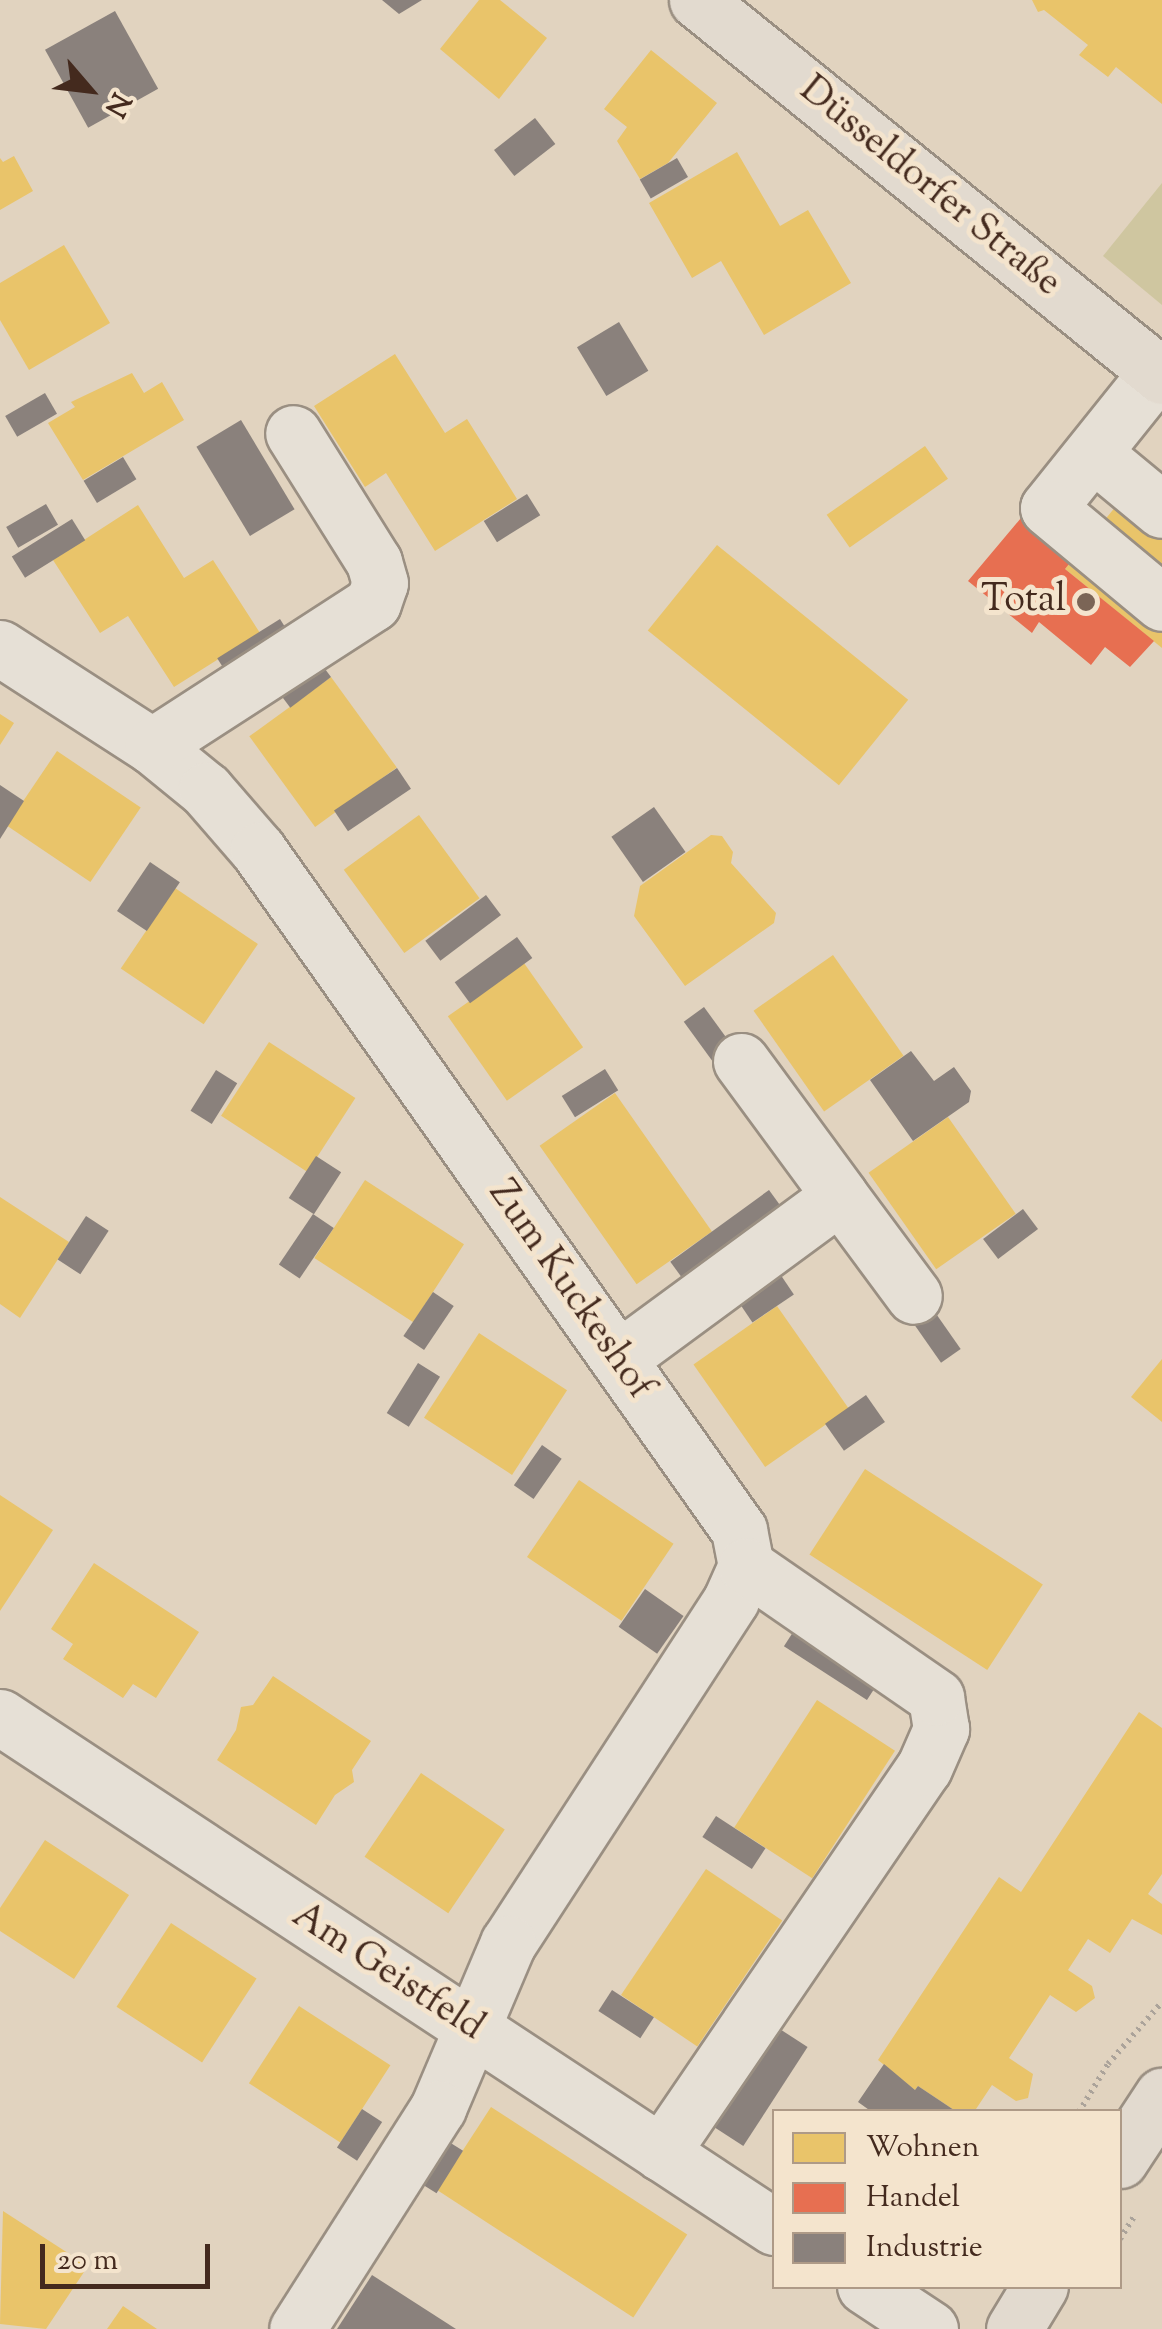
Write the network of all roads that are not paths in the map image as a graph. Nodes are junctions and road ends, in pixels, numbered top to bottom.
1 (697, 0) edge
2 (1160, 374) edge
3 (293, 432) dead end
4 (1083, 465) junction
5 (1162, 510) edge
6 (1162, 553) edge
7 (1162, 604) edge
8 (0, 648) edge
9 (152, 746) junction
10 (741, 1061) dead end
11 (840, 1196) junction
12 (914, 1296) dead end
13 (618, 1359) junction
14 (746, 1566) junction
15 (0, 1716) edge
16 (472, 2029) junction
17 (1162, 2096) edge
18 (660, 2153) junction
19 (1122, 2157) edge
20 (772, 2226) edge
21 (870, 2289) edge
22 (1038, 2289) edge
23 (297, 2329) edge
24 (930, 2329) edge
25 (1014, 2329) edge

1 - 2 main road, Düsseldorfer Straße
2 - 4 street
3 - 9 street
4 - 5 street
4 - 6 street
4 - 7 street
8 - 9 street, Zum Kuckeshof
9 - 13 street, Zum Kuckeshof
10 - 11 street
11 - 12 street
11 - 13 street
13 - 14 street, Zum Kuckeshof
14 - 16 street
14 - 18 street
15 - 16 street, Am Geistfeld
16 - 18 street, Am Geistfeld
16 - 23 street
17 - 19 main road
18 - 20 street, Am Geistfeld
21 - 24 street
22 - 25 main road

